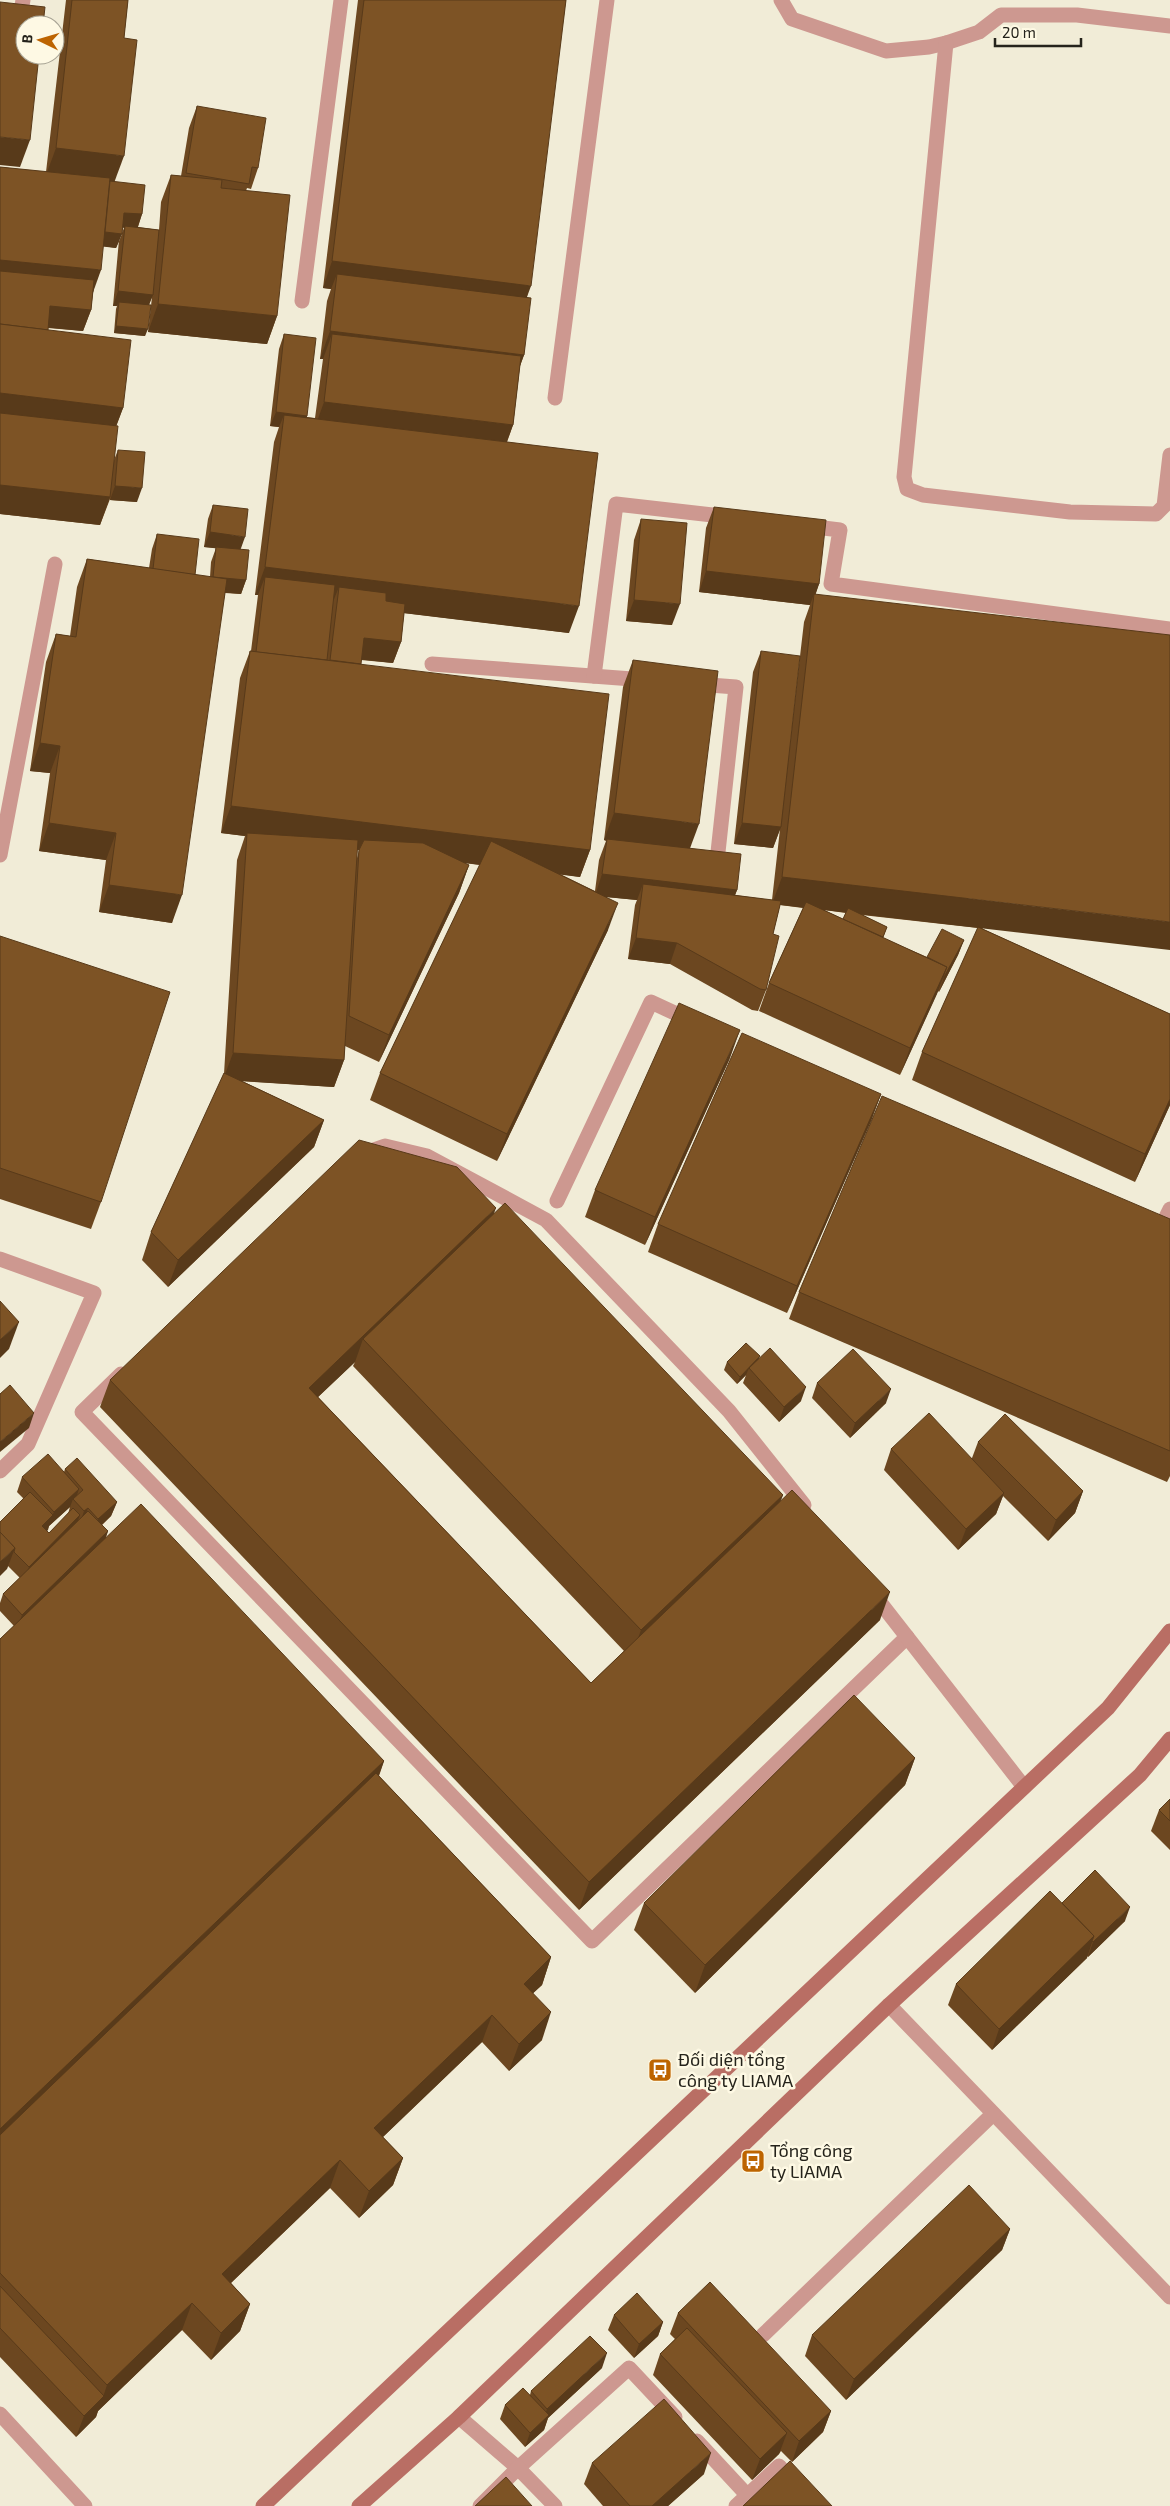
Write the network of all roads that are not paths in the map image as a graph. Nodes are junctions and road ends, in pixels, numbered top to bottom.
1 (23, 0) edge
2 (341, 0) edge
3 (606, 0) edge
4 (781, 0) edge
5 (0, 14) edge
6 (1170, 26) edge
7 (946, 43) junction
8 (302, 301) dead end
9 (555, 398) dead end
10 (1170, 455) edge
11 (743, 519) edge
12 (792, 524) edge
13 (55, 564) dead end
14 (1170, 628) edge
15 (432, 664) dead end
16 (594, 676) junction
17 (660, 681) edge
18 (679, 682) edge
19 (718, 852) edge
20 (0, 855) edge
21 (705, 1027) edge
22 (352, 1158) edge
23 (557, 1201) dead end
24 (1170, 1209) edge
25 (1141, 1223) edge
26 (1165, 1233) edge
27 (0, 1258) edge
28 (132, 1364) edge
29 (0, 1471) edge
30 (815, 1520) edge
31 (864, 1582) edge
32 (1170, 1631) edge
33 (907, 1637) junction
34 (1170, 1739) edge
35 (1024, 1787) junction
36 (889, 2005) junction
37 (993, 2114) junction
38 (1170, 2296) edge
39 (763, 2335) edge
40 (0, 2414) edge
41 (459, 2417) junction
42 (518, 2468) junction
43 (747, 2495) junction
44 (84, 2506) edge
45 (263, 2506) edge
46 (359, 2506) edge
47 (480, 2506) edge
48 (555, 2506) edge
49 (736, 2506) edge
50 (815, 2506) edge

1 - 5 lane
2 - 8 lane
3 - 9 lane
4 - 7 lane
6 - 7 lane
7 - 10 lane
11 - 16 lane
12 - 14 lane
13 - 20 lane
15 - 16 lane
16 - 17 lane
18 - 19 lane
21 - 23 lane
22 - 30 lane
24 - 26 lane
25 - 26 lane
27 - 29 lane
28 - 33 lane
31 - 33 lane
32 - 35 street
33 - 35 lane
34 - 36 street
35 - 45 street
36 - 37 lane
36 - 41 street
37 - 38 lane
37 - 39 lane
40 - 44 lane
41 - 42 lane
41 - 46 street
42 - 43 lane
42 - 47 lane
42 - 48 lane
43 - 49 lane
43 - 50 lane

